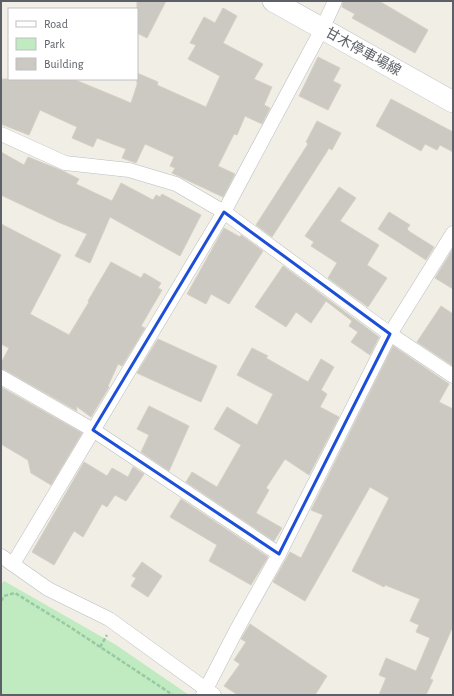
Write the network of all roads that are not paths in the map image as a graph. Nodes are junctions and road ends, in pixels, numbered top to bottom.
1 (273, 1) edge
2 (335, 1) edge
3 (322, 29) junction
4 (453, 102) edge
5 (1, 134) edge
6 (224, 212) junction
7 (453, 233) edge
8 (390, 334) junction
9 (453, 376) edge
10 (1, 377) edge
11 (93, 430) junction
12 (279, 554) junction
13 (1, 556) edge
14 (13, 564) junction
15 (208, 693) edge

1 - 3 main road, 甘木停車場線
2 - 3 street
3 - 4 main road, 甘木停車場線
3 - 6 street
5 - 6 street
6 - 8 street
6 - 11 street
7 - 8 street
8 - 9 street
8 - 12 street
10 - 11 street
11 - 12 street
11 - 14 street
12 - 15 street
13 - 14 street
14 - 15 street

